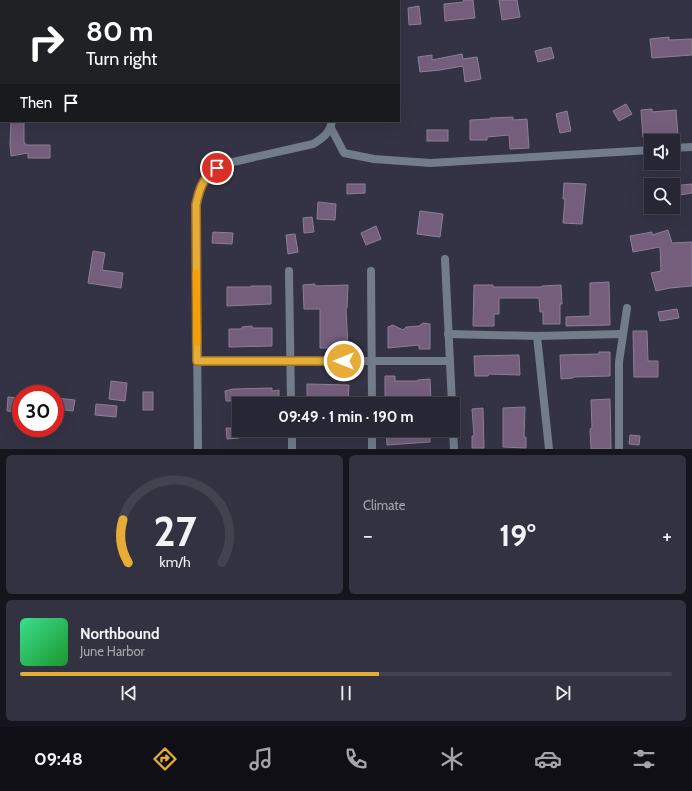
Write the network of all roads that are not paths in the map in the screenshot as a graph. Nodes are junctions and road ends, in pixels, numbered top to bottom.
1 (332, 125) edge
2 (692, 147) edge
3 (680, 148) edge
4 (644, 150) edge
5 (445, 258) dead end
6 (371, 270) dead end
7 (289, 272) dead end
8 (627, 308) dead end
9 (448, 334) junction
10 (623, 334) junction
11 (537, 336) junction
12 (197, 361) junction
13 (290, 361) junction
14 (372, 361) junction
15 (450, 361) junction
16 (291, 397) edge
17 (372, 397) edge
18 (452, 397) edge
19 (292, 437) edge
20 (372, 437) edge
21 (453, 437) edge
22 (198, 449) edge
23 (292, 449) edge
24 (372, 449) edge
25 (454, 449) edge
26 (549, 449) edge
27 (619, 449) edge

1 - 4 street
1 - 12 street
2 - 3 street
5 - 9 street
6 - 14 street
7 - 13 street
8 - 10 street
9 - 11 street
9 - 15 street
10 - 11 street
10 - 27 street
11 - 26 street
12 - 13 street
12 - 22 street
13 - 14 street
13 - 16 street
14 - 15 street
14 - 17 street
15 - 18 street
19 - 23 street
20 - 24 street
21 - 25 street

